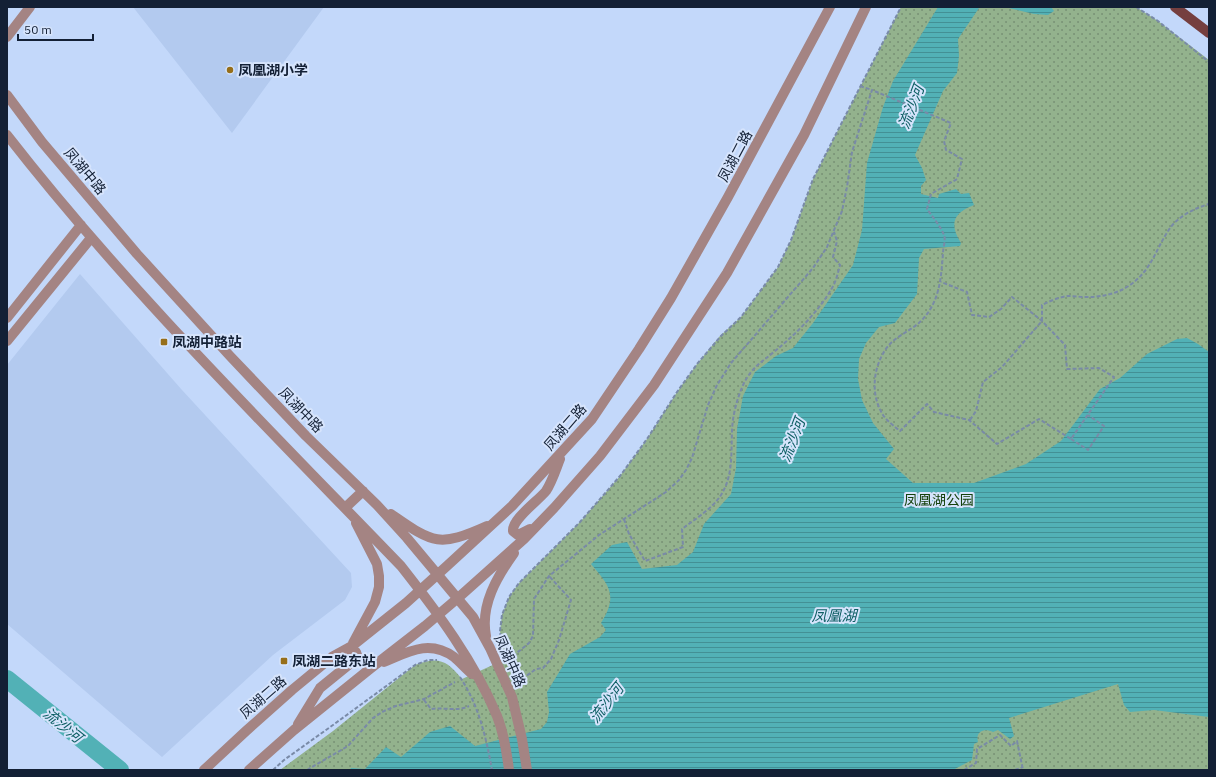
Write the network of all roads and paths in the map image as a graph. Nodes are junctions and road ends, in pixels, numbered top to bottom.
1 (30, 7) edge
2 (830, 7) edge
3 (858, 7) edge
4 (866, 7) edge
5 (901, 7) edge
6 (1136, 7) edge
7 (1175, 7) edge
8 (853, 33) junction
9 (1209, 33) edge
10 (7, 37) edge
11 (1209, 62) edge
12 (860, 86) junction
13 (872, 90) junction
14 (7, 95) edge
15 (7, 135) edge
16 (1209, 204) edge
17 (81, 225) junction
18 (834, 231) junction
19 (91, 238) junction
20 (941, 282) junction
21 (7, 318) edge
22 (1042, 321) junction
23 (7, 341) edge
24 (1088, 415) junction
25 (969, 420) junction
26 (1071, 439) junction
27 (564, 450) junction
28 (363, 491) junction
29 (377, 505) junction
30 (349, 511) junction
31 (624, 519) junction
32 (496, 522) junction
33 (537, 526) junction
34 (524, 539) junction
35 (438, 574) junction
36 (549, 576) junction
37 (420, 589) junction
38 (458, 598) junction
39 (439, 614) junction
40 (352, 646) junction
41 (504, 654) dead end
42 (513, 656) dead end
43 (332, 657) junction
44 (440, 660) dead end
45 (497, 663) junction
46 (371, 668) junction
47 (458, 674) dead end
48 (522, 679) dead end
49 (456, 682) dead end
50 (480, 682) junction
51 (424, 699) junction
52 (469, 706) dead end
53 (294, 730) junction
54 (1023, 769) edge
55 (204, 770) edge
56 (248, 770) edge
57 (273, 770) edge
58 (307, 770) edge
59 (492, 770) edge
60 (509, 770) edge
61 (527, 770) edge
62 (964, 770) edge
63 (1015, 770) edge

1 - 10 street
2 - 27 street, 凤湖二路
3 - 8 street
4 - 8 street
5 - 12 path
6 - 11 path
7 - 9 main road
8 - 33 street
12 - 13 path
12 - 41 path
13 - 18 path
13 - 20 path
14 - 28 street, 凤湖中路
15 - 17 street
16 - 22 path
17 - 19 street
17 - 21 street
18 - 31 path
18 - 31 path
19 - 23 street
19 - 30 street
20 - 22 path
20 - 25 path
22 - 24 path
22 - 25 path
24 - 26 path
24 - 26 path
25 - 26 path
27 - 32 street, 凤湖二路
27 - 33 street
28 - 29 street, 凤湖中路
28 - 30 street
29 - 32 street
29 - 35 street, 凤湖中路
30 - 37 street
30 - 40 street
31 - 36 path
32 - 35 street, 凤湖二路
33 - 34 street
34 - 38 street
34 - 45 street
35 - 37 street, 凤湖二路
35 - 38 street, 凤湖中路
36 - 42 path
36 - 48 path
37 - 39 street
37 - 40 street, 凤湖二路
38 - 39 street
38 - 45 street, 凤湖中路
39 - 46 street
39 - 50 street
40 - 43 street, 凤湖二路
43 - 53 street
43 - 55 street, 凤湖二路
44 - 57 path
45 - 61 street, 凤湖中路
46 - 50 street
46 - 53 street
47 - 59 path
49 - 51 path
50 - 60 street
51 - 52 path
51 - 58 path
53 - 56 street
54 - 62 path
54 - 63 path

